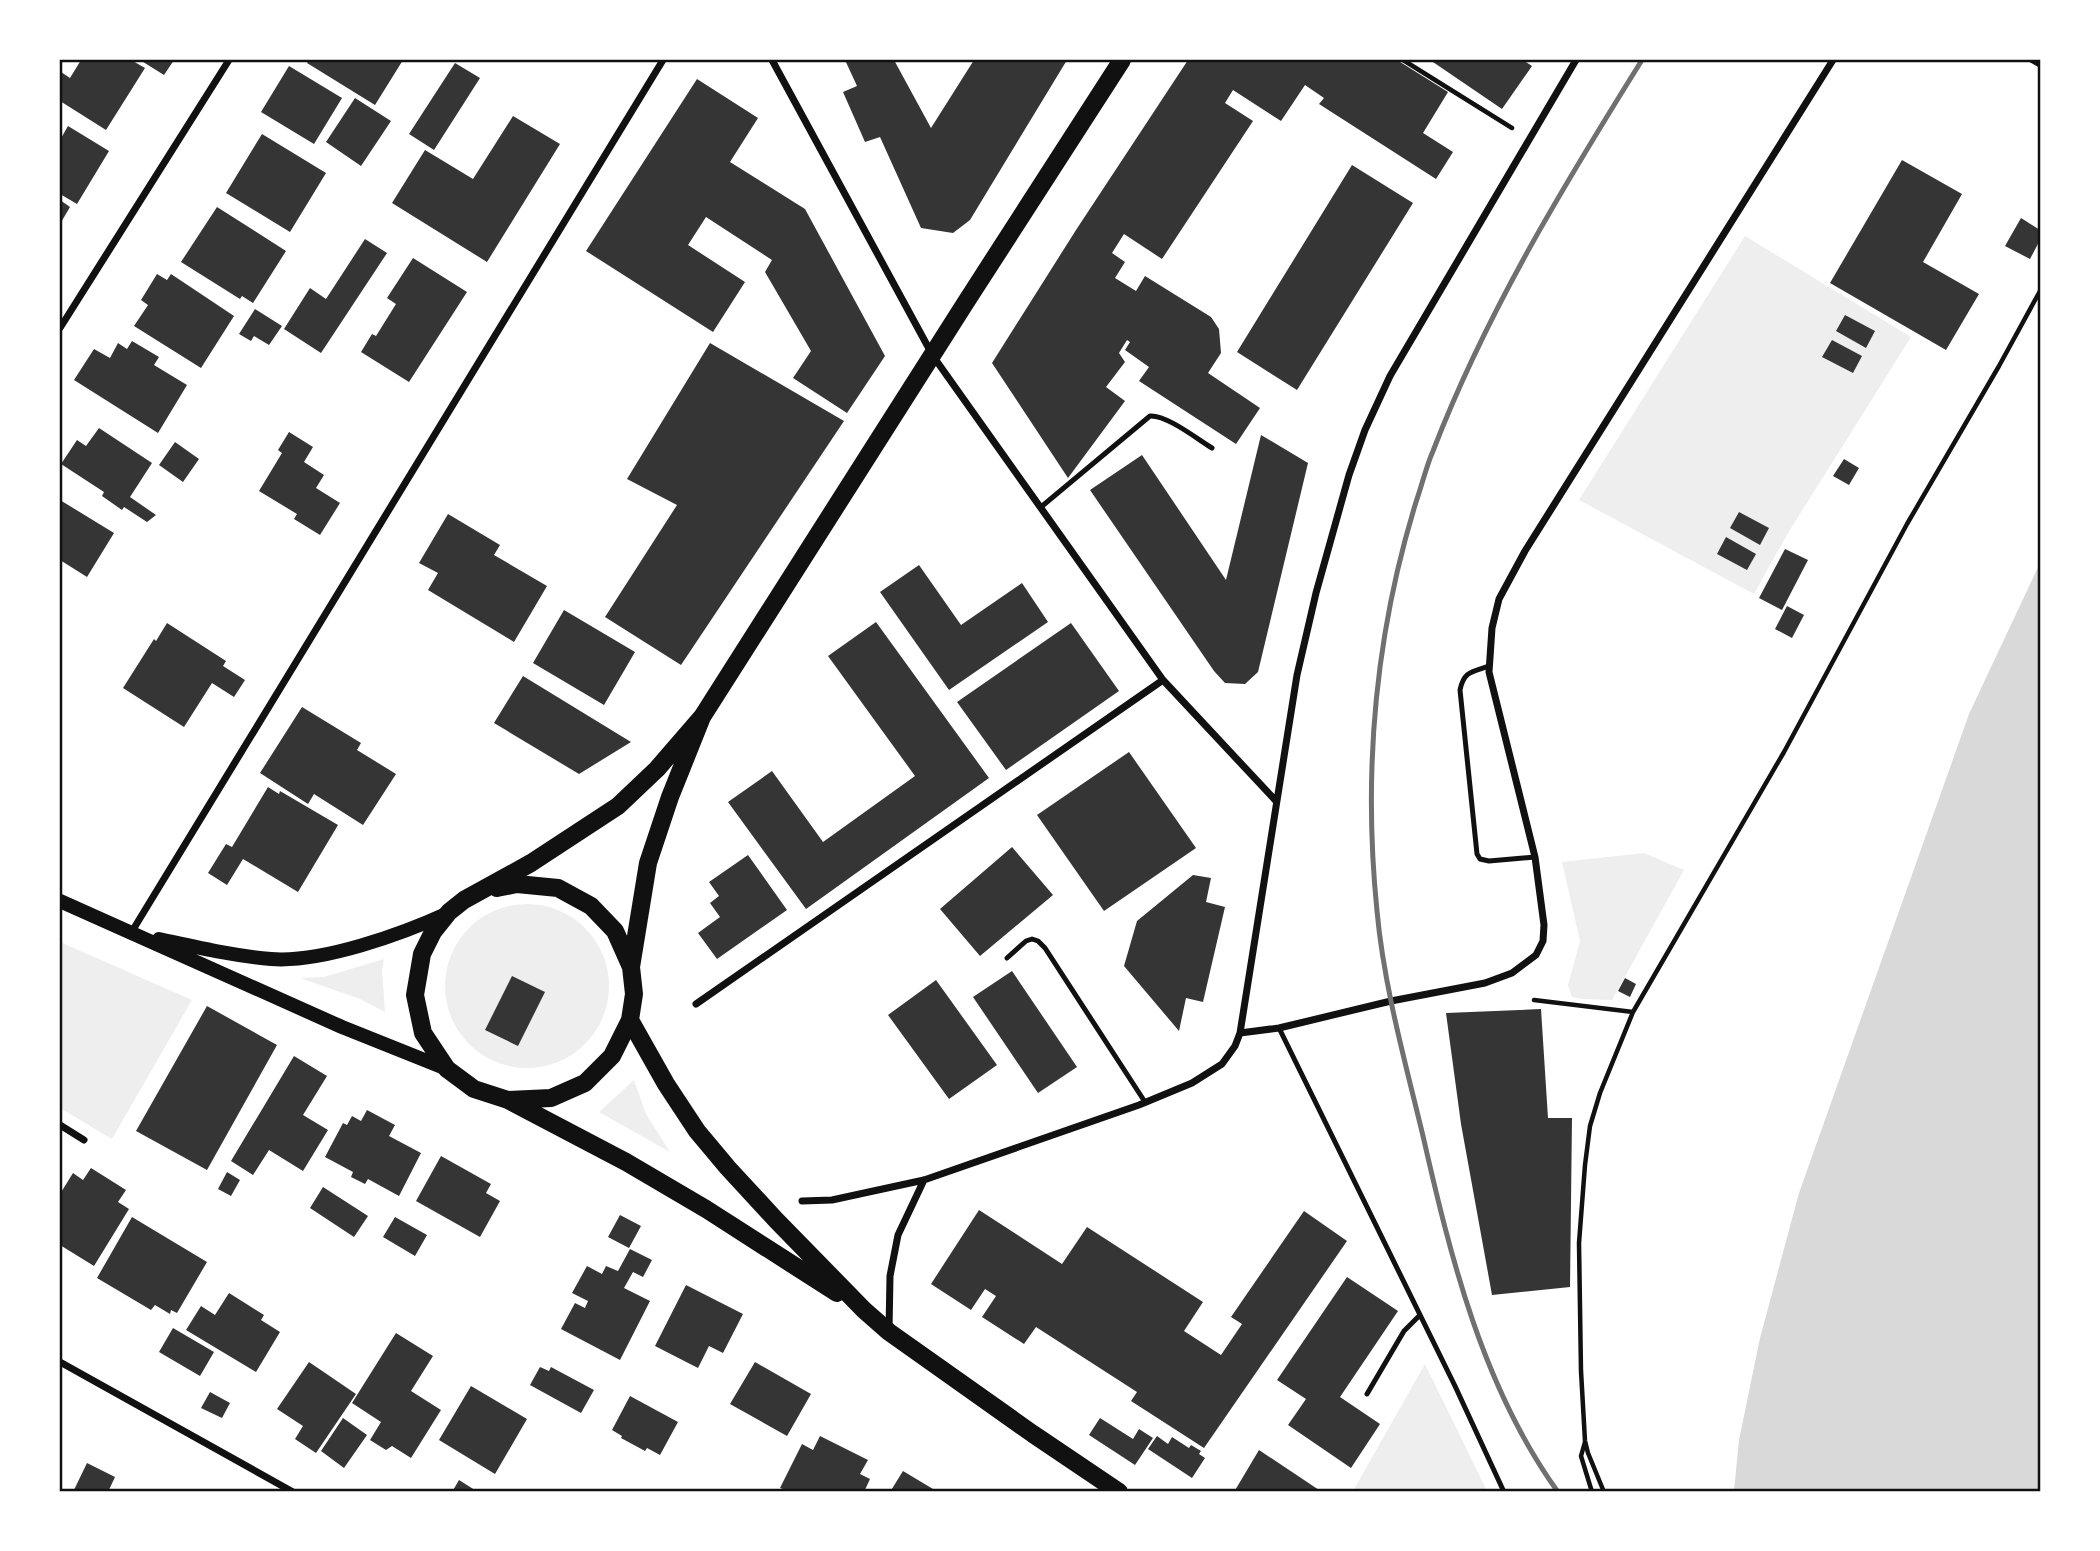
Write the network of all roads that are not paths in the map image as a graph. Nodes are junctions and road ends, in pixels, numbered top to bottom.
1 (229, 60) edge
2 (663, 60) edge
3 (772, 60) edge
4 (1122, 60) edge
5 (1576, 60) edge
6 (1833, 60) edge
7 (2031, 60) edge
8 (2040, 65) edge
9 (60, 328) edge
10 (933, 356) junction
11 (1212, 449) dead end
12 (1041, 507) junction
13 (1489, 666) junction
14 (1163, 680) junction
15 (702, 716) junction
16 (1276, 801) junction
17 (1535, 856) junction
18 (480, 892) junction
19 (60, 901) edge
20 (449, 912) junction
21 (131, 933) junction
22 (1007, 958) dead end
23 (631, 967) junction
24 (696, 1004) dead end
25 (630, 1020) junction
26 (1279, 1028) junction
27 (1240, 1033) junction
28 (447, 1069) junction
29 (508, 1100) junction
30 (1145, 1102) junction
31 (60, 1125) edge
32 (84, 1140) dead end
33 (924, 1180) junction
34 (802, 1201) dead end
35 (864, 1310) junction
36 (1420, 1315) junction
37 (889, 1332) junction
38 (60, 1362) edge
39 (1367, 1394) dead end
40 (293, 1492) edge
41 (1119, 1492) edge
42 (1504, 1492) edge

1 - 9 street
2 - 21 street
3 - 10 street
4 - 10 main road
5 - 16 street
6 - 13 street
7 - 8 lane
10 - 12 street
10 - 15 main road
11 - 12 lane
12 - 14 street
13 - 17 street
13 - 17 lane
14 - 16 street
14 - 24 street
15 - 18 main road
15 - 23 main road
16 - 27 street
17 - 26 street
18 - 20 main road
18 - 23 main road
19 - 21 main road
20 - 21 main road
20 - 28 main road
21 - 28 main road
22 - 30 lane
23 - 25 main road
25 - 29 main road
25 - 35 main road
26 - 27 street
26 - 36 lane
27 - 30 street
28 - 29 main road
29 - 35 main road
30 - 33 street
31 - 32 street
33 - 34 street
33 - 37 street
35 - 37 main road
36 - 39 lane
36 - 42 lane
37 - 41 main road
38 - 40 street

